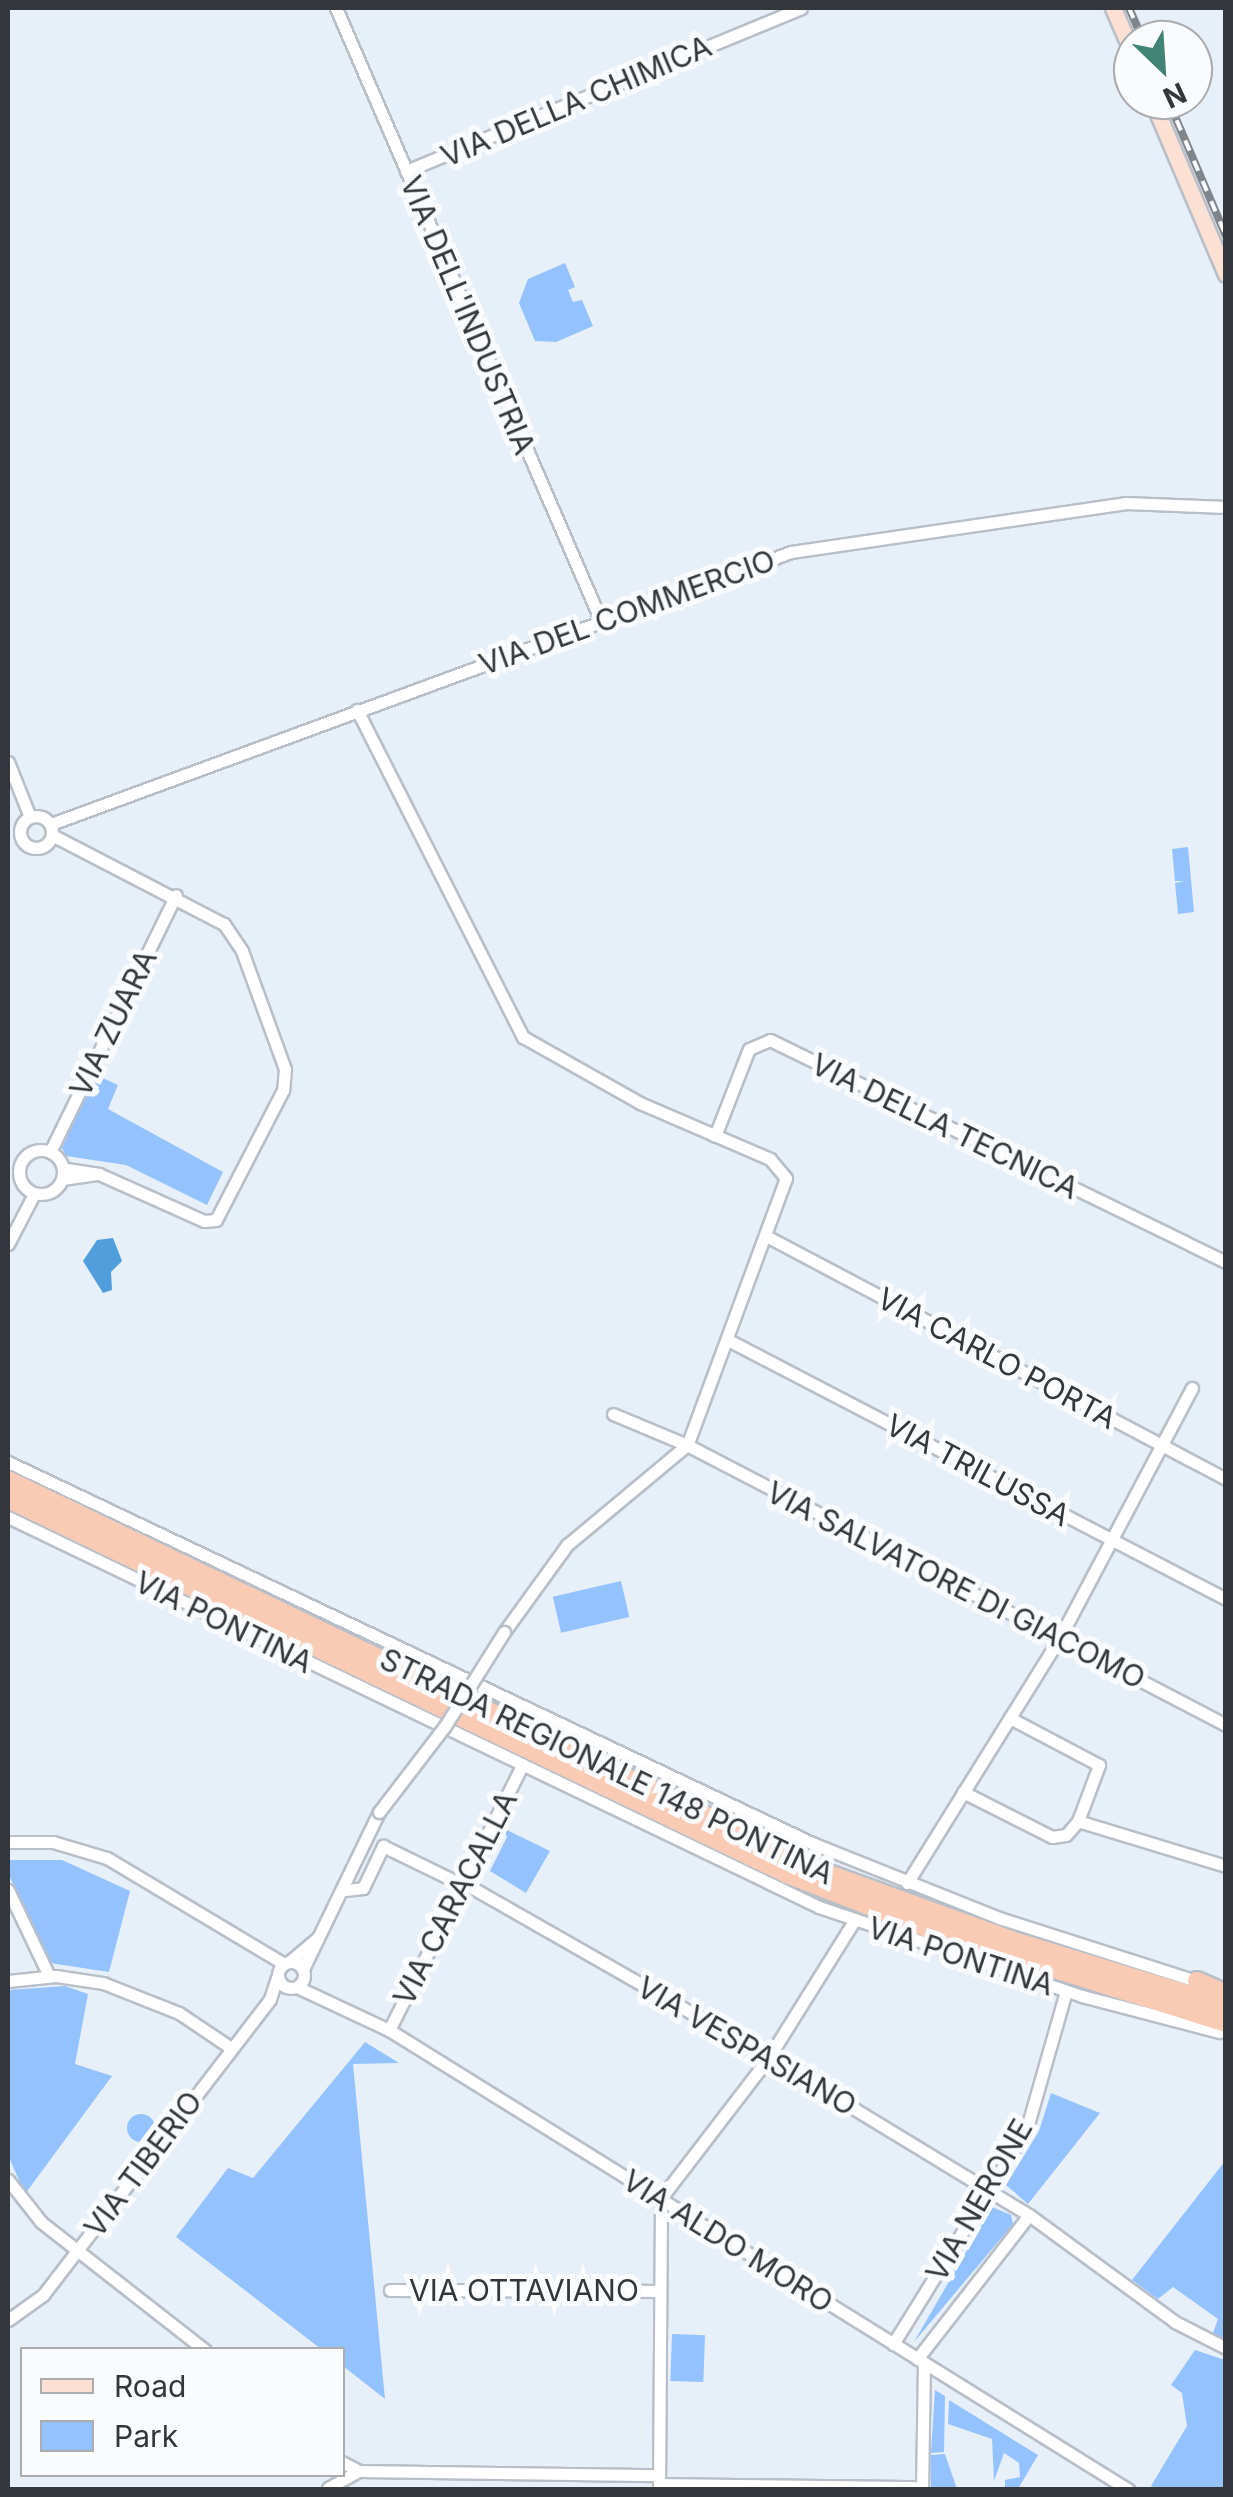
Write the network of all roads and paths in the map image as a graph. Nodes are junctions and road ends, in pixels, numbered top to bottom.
1 (336, 8) edge
2 (800, 8) edge
3 (1161, 120) edge
4 (406, 171) junction
5 (1226, 274) edge
6 (1226, 507) edge
7 (602, 622) junction
8 (357, 710) junction
9 (8, 762) edge
10 (30, 816) junction
11 (52, 830) junction
12 (14, 836) edge
13 (176, 895) junction
14 (715, 1136) junction
15 (50, 1152) junction
16 (14, 1170) edge
17 (63, 1173) junction
18 (34, 1194) junction
19 (768, 1237) junction
20 (8, 1244) edge
21 (1226, 1262) edge
22 (730, 1341) junction
23 (1192, 1388) dead end
24 (613, 1414) dead end
25 (1162, 1445) junction
26 (687, 1446) junction
27 (8, 1465) edge
28 (1226, 1478) edge
29 (8, 1480) edge
30 (49, 1499) junction
31 (8, 1500) edge
32 (8, 1517) edge
33 (1111, 1540) junction
34 (1226, 1599) edge
35 (1059, 1639) junction
36 (1010, 1718) junction
37 (1226, 1725) edge
38 (522, 1765) junction
39 (963, 1792) junction
40 (1078, 1821) junction
41 (8, 1842) edge
42 (1226, 1866) edge
43 (462, 1883) junction
44 (907, 1883) junction
45 (8, 1890) edge
46 (345, 1890) junction
47 (854, 1921) junction
48 (325, 1932) junction
49 (282, 1969) junction
50 (304, 1971) junction
51 (48, 1976) junction
52 (8, 1981) edge
53 (1197, 1982) joint
54 (293, 1988) junction
55 (1066, 1991) junction
56 (1226, 1994) edge
57 (326, 1995) junction
58 (270, 2000) junction
59 (1226, 2006) edge
60 (1224, 2029) edge
61 (388, 2030) junction
62 (231, 2048) junction
63 (770, 2057) junction
64 (8, 2180) edge
65 (989, 2189) junction
66 (662, 2198) junction
67 (1029, 2215) junction
68 (76, 2251) junction
69 (390, 2290) dead end
70 (658, 2291) junction
71 (8, 2320) edge
72 (892, 2344) junction
73 (201, 2347) edge
74 (1226, 2348) edge
75 (921, 2361) junction
76 (345, 2464) edge
77 (360, 2471) junction
78 (659, 2483) edge
79 (328, 2488) edge
80 (922, 2488) edge
81 (1129, 2490) edge

1 - 4 street, VIA DELL'INDUSTRIA
2 - 4 street, VIA DELLA CHIMICA
3 - 5 main road
4 - 7 street, VIA DELL'INDUSTRIA
6 - 7 street, VIA DEL COMMERCIO
7 - 8 street, VIA DEL COMMERCIO
8 - 11 street, VIA DEL COMMERCIO
8 - 14 street
9 - 10 street
10 - 11 street
10 - 12 street
11 - 12 street
11 - 13 street
13 - 15 street, VIA ZUARA
13 - 17 street
14 - 19 street
14 - 21 street, VIA DELLA TECNICA
15 - 16 street
15 - 17 street
16 - 18 street
17 - 18 street
18 - 20 street
19 - 22 street
19 - 25 street, VIA CARLO PORTA
22 - 26 street
22 - 33 street, VIA TRILUSSA
23 - 25 street
24 - 26 street, VIA SALVATORE DI GIACOMO
25 - 28 street, VIA CARLO PORTA
25 - 33 street
26 - 35 street, VIA SALVATORE DI GIACOMO
26 - 46 street, bridge
27 - 30 highway
27 - 44 street, VIA PONTINA
29 - 30 highway, STRADA REGIONALE 148 PONTINA
30 - 59 highway, STRADA REGIONALE 148 PONTINA
31 - 60 highway, STRADA REGIONALE 148 PONTINA
32 - 38 street, VIA PONTINA
33 - 34 street, VIA TRILUSSA
33 - 35 street
35 - 36 street
35 - 37 street, VIA SALVATORE DI GIACOMO
36 - 39 street
36 - 40 street
38 - 43 street, VIA CARACALLA
38 - 47 street, VIA PONTINA
39 - 40 street
39 - 44 street
40 - 42 street
41 - 49 street, VIA ALDO MORO
43 - 46 street, VIA VESPASIANO
43 - 61 street, VIA CARACALLA
43 - 63 street, VIA VESPASIANO
44 - 53 street, VIA PONTINA
45 - 51 street
46 - 48 street
47 - 55 street, VIA PONTINA
47 - 63 street
48 - 49 street
48 - 50 street
49 - 50 street, VIA ALDO MORO
49 - 54 street, VIA ALDO MORO
49 - 58 street, VIA TIBERIO
50 - 54 street
50 - 57 street, VIA ALDO MORO
51 - 52 street
51 - 62 street
53 - 56 highway
54 - 57 street, VIA ALDO MORO
54 - 58 street, VIA TIBERIO
55 - 60 street, VIA PONTINA
55 - 65 street, VIA NERONE
57 - 61 street, VIA ALDO MORO
58 - 62 street, VIA TIBERIO
61 - 66 street, VIA ALDO MORO
62 - 68 street, VIA TIBERIO
63 - 65 street, VIA VESPASIANO
63 - 66 street
64 - 68 street
65 - 67 street, VIA VESPASIANO
65 - 72 street, VIA NERONE
66 - 70 street
66 - 72 street, VIA ALDO MORO
67 - 74 street, VIA VESPASIANO
67 - 75 street
68 - 71 street, VIA TIBERIO
68 - 73 street
69 - 70 street, VIA OTTAVIANO
70 - 78 street
72 - 75 street, VIA ALDO MORO
75 - 80 street
75 - 81 street, VIA ALDO MORO
76 - 77 street
77 - 78 street
77 - 79 street
78 - 80 street

